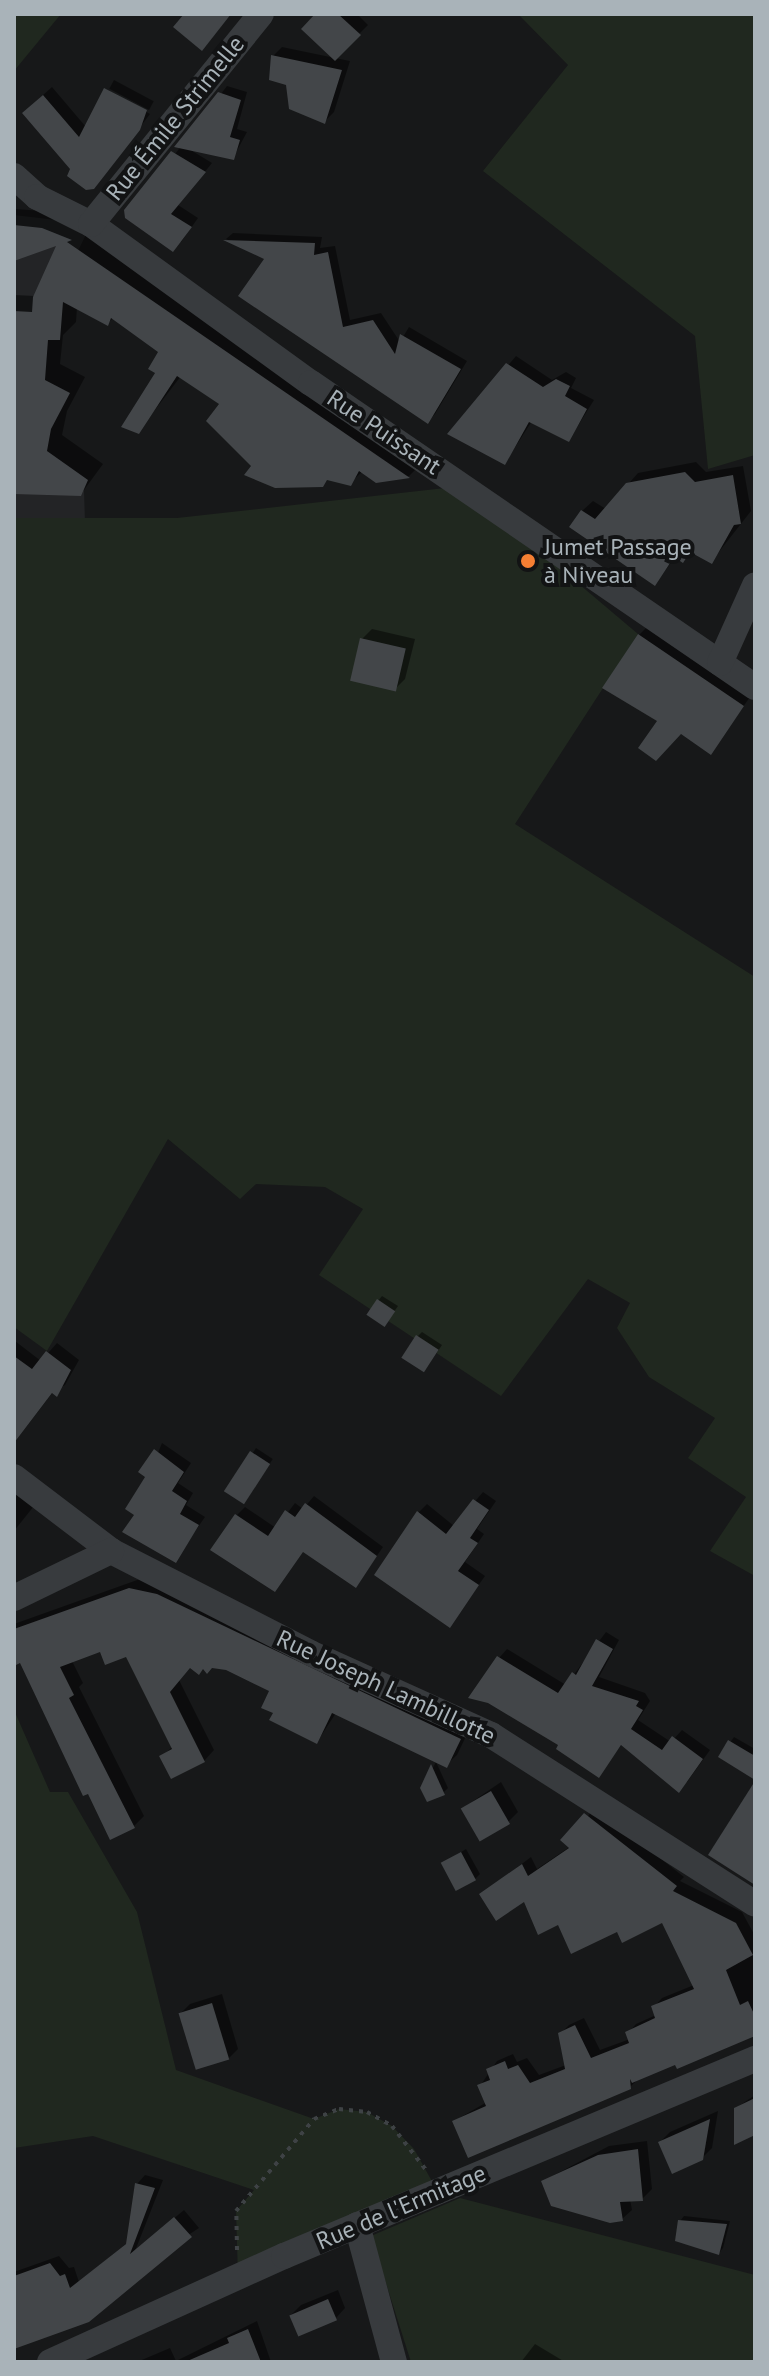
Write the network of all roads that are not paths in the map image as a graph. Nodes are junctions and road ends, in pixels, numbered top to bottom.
1 (261, 14) edge
2 (14, 176) edge
3 (25, 198) edge
4 (91, 224) junction
5 (755, 585) edge
6 (720, 663) junction
7 (755, 687) edge
8 (14, 1477) edge
9 (111, 1551) junction
10 (14, 1598) edge
11 (755, 1904) edge
12 (755, 2059) edge
13 (357, 2225) junction
14 (50, 2362) edge
15 (394, 2362) edge

1 - 4 street, Rue Émile Strimelle
2 - 3 street, Rue Puissant
3 - 4 street, Rue Puissant
4 - 6 street, Rue Puissant
5 - 6 street
6 - 7 street, Rue Puissant
8 - 9 street, Rue Joseph Lambillotte
9 - 10 street
9 - 11 street, Rue Joseph Lambillotte
12 - 13 street, Rue de l'Ermitage
13 - 14 street, Rue de l'Ermitage
13 - 15 street

